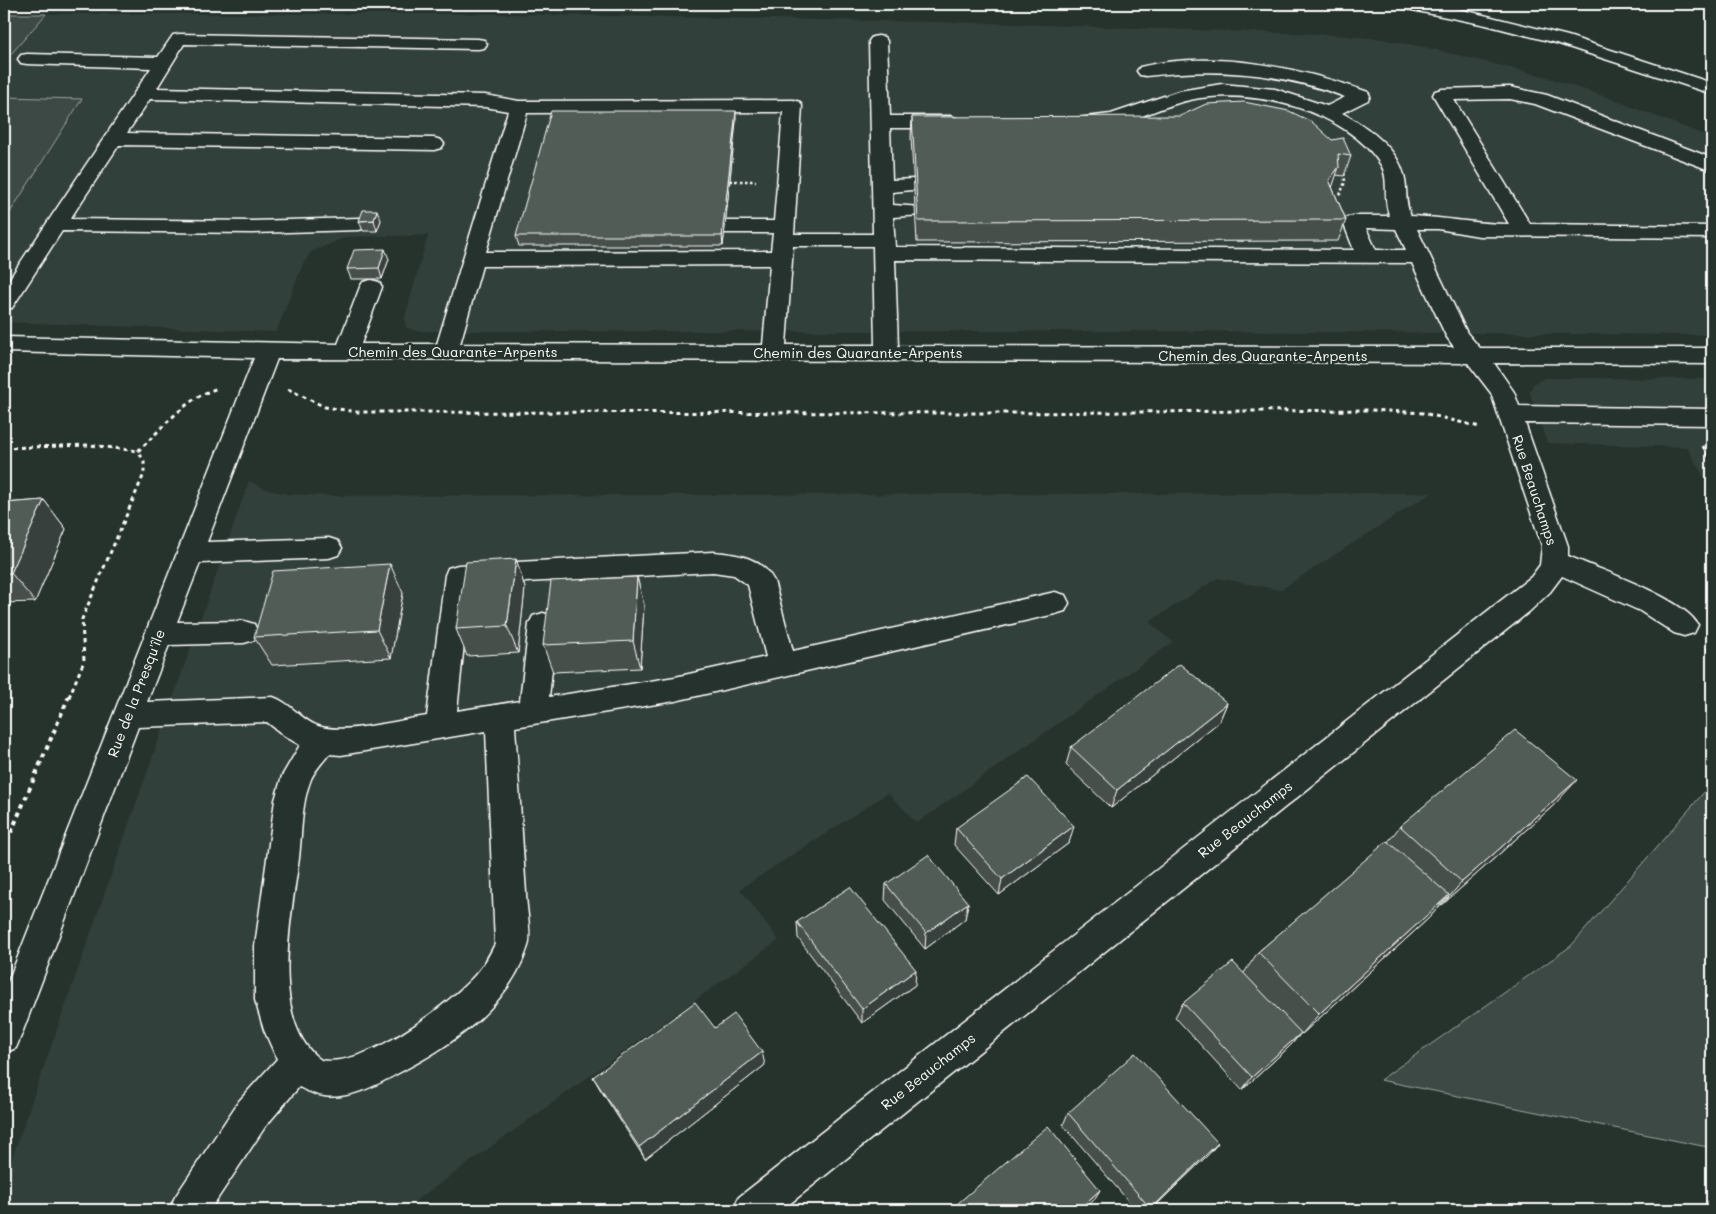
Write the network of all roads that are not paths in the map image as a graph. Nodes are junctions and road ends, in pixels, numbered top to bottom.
1 (1408, 4) edge
2 (878, 41) dead end
3 (478, 44) dead end
4 (27, 58) dead end
5 (164, 62) junction
6 (1172, 68) junction
7 (1146, 71) dead end
8 (1712, 89) edge
9 (144, 93) junction
10 (1194, 94) junction
11 (519, 107) junction
12 (1328, 113) junction
13 (880, 122) junction
14 (969, 122) edge
15 (1065, 122) edge
16 (112, 140) junction
17 (434, 144) dead end
18 (1712, 165) edge
19 (887, 173) junction
20 (914, 185) edge
21 (883, 211) junction
22 (915, 211) edge
23 (1404, 223) junction
24 (358, 224) edge
25 (56, 225) junction
26 (724, 227) edge
27 (1525, 231) junction
28 (1712, 232) edge
29 (781, 242) junction
30 (884, 247) junction
31 (1368, 257) junction
32 (1421, 257) junction
33 (473, 259) junction
34 (370, 288) dead end
35 (4, 303) edge
36 (4, 344) edge
37 (446, 350) junction
38 (268, 351) junction
39 (347, 351) junction
40 (774, 352) junction
41 (887, 352) junction
42 (1474, 356) junction
43 (1712, 356) edge
44 (1712, 417) edge
45 (1499, 422) junction
46 (329, 548) dead end
47 (191, 553) junction
48 (1555, 562) junction
49 (1055, 604) dead end
50 (543, 624) dead end
51 (1684, 625) dead end
52 (244, 632) dead end
53 (159, 634) junction
54 (782, 664) junction
55 (533, 712) junction
56 (128, 715) junction
57 (500, 717) junction
58 (440, 727) junction
59 (322, 741) junction
60 (4, 1036) edge
61 (297, 1063) junction
62 (188, 1210) edge
63 (752, 1210) edge

1 - 8 main road
2 - 13 main road
3 - 5 main road
4 - 5 main road
5 - 9 main road
6 - 7 main road
6 - 10 main road
6 - 12 main road
9 - 11 main road
9 - 16 main road
10 - 12 main road, Rue Beauchamps
10 - 15 main road, Rue Beauchamps
11 - 29 main road
11 - 33 main road
12 - 23 main road, Rue Beauchamps
13 - 14 main road
13 - 19 main road
16 - 17 main road
16 - 25 main road
18 - 27 main road
19 - 20 main road
19 - 21 main road
21 - 22 main road
21 - 30 main road
23 - 27 main road
23 - 31 main road
23 - 32 main road, Rue Beauchamps
24 - 25 main road
25 - 35 main road
26 - 29 main road
27 - 28 main road
29 - 30 main road
29 - 33 main road
29 - 40 main road
30 - 31 main road
30 - 41 main road
31 - 32 main road
32 - 42 main road, Rue Beauchamps
33 - 37 main road
34 - 39 main road
36 - 38 main road, Chemin des Quarante-Arpents
37 - 39 main road, Chemin des Quarante-Arpents
37 - 40 main road, Chemin des Quarante-Arpents
38 - 39 main road, Chemin des Quarante-Arpents
38 - 47 main road, Rue de la Presqu'île
40 - 41 main road, Chemin des Quarante-Arpents
41 - 42 main road, Chemin des Quarante-Arpents
42 - 43 main road, Chemin des Quarante-Arpents
42 - 45 main road, Rue Beauchamps
44 - 45 main road
45 - 48 main road, Rue Beauchamps
46 - 47 main road
47 - 53 main road, Rue de la Presqu'île
48 - 51 main road
48 - 63 main road, Rue Beauchamps
49 - 54 main road
50 - 55 main road
52 - 53 main road
53 - 56 main road, Rue de la Presqu'île
54 - 55 main road
54 - 58 main road
55 - 57 main road
56 - 59 main road
56 - 60 main road, Rue de la Presqu'île
57 - 58 main road
57 - 61 main road
58 - 59 main road
59 - 61 main road
61 - 62 main road

